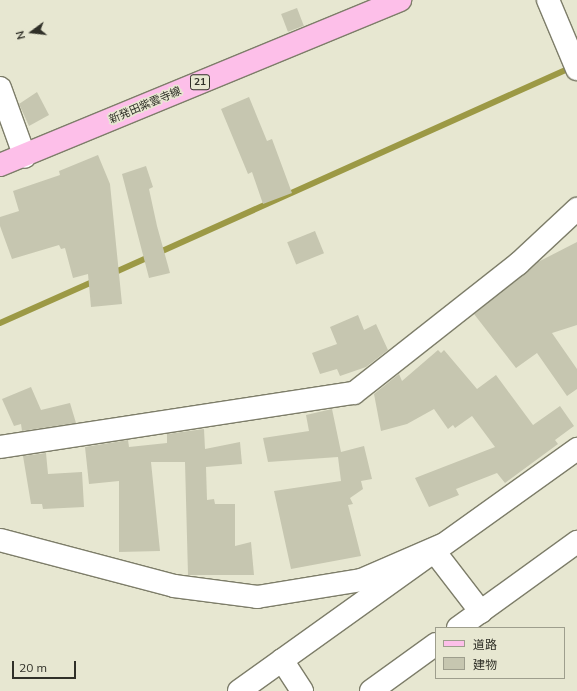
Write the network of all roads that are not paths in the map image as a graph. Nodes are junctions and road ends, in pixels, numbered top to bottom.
1 (400, 0) edge
2 (548, 0) edge
3 (577, 69) edge
4 (0, 88) edge
5 (25, 157) junction
6 (0, 165) edge
7 (577, 209) edge
8 (0, 447) edge
9 (577, 449) edge
10 (0, 540) edge
11 (577, 542) edge
12 (438, 548) junction
13 (481, 612) junction
14 (459, 627) edge
15 (435, 645) edge
16 (282, 660) junction
17 (239, 691) edge
18 (302, 691) edge
19 (371, 691) edge

1 - 5 main road, 新発田紫雲寺線 / 21
2 - 3 street
4 - 5 street
5 - 6 main road, 新発田紫雲寺線 / 21
7 - 8 street
9 - 12 street
10 - 12 street
11 - 13 street
12 - 13 street
12 - 16 street
13 - 14 street
15 - 19 street
16 - 17 street
16 - 18 street

